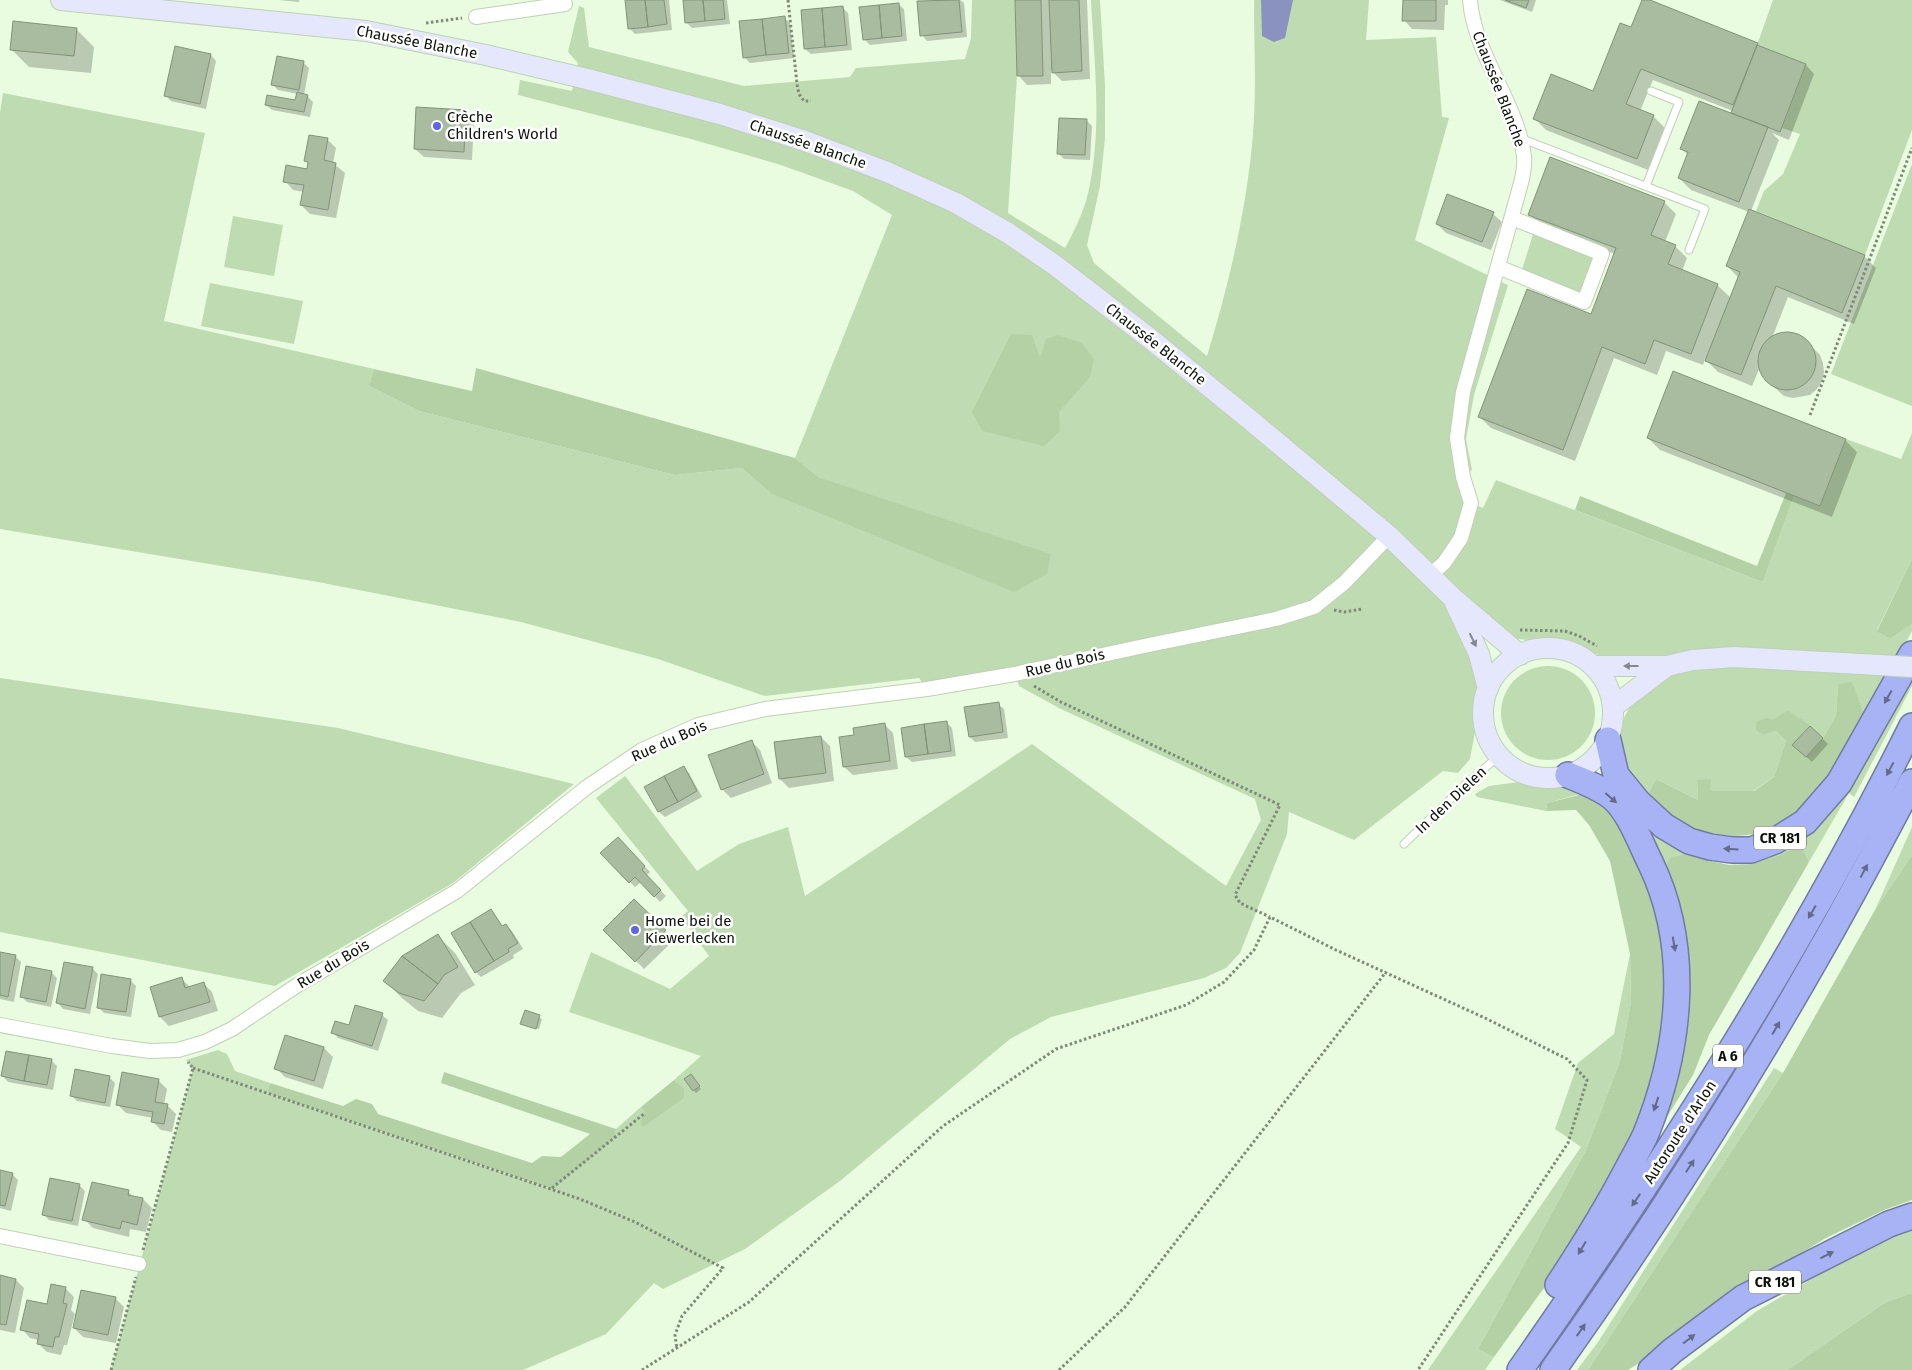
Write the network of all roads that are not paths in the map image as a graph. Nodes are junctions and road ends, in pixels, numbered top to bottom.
1 (61, 0) edge
2 (1470, 0) edge
3 (566, 4) dead end
4 (476, 17) dead end
5 (1651, 91) dead end
6 (1520, 138) junction
7 (1646, 186) junction
8 (1512, 218) junction
9 (1689, 250) dead end
10 (1498, 267) junction
11 (1389, 536) junction
12 (1430, 576) junction
13 (1452, 596) junction
14 (1520, 654) junction
15 (1912, 654) edge
16 (1597, 657) junction
17 (1667, 666) junction
18 (1912, 667) edge
19 (1488, 689) junction
20 (1613, 707) junction
21 (1912, 726) edge
22 (1608, 740) junction
23 (1499, 756) junction
24 (1568, 775) junction
25 (1912, 782) edge
26 (1404, 844) dead end
27 (0, 1025) edge
28 (1912, 1216) edge
29 (0, 1236) edge
30 (139, 1264) road end
31 (1514, 1370) edge
32 (1520, 1370) edge
33 (1553, 1370) edge
34 (1651, 1370) edge

1 - 11 main road, Chaussée Blanche
2 - 6 street, Chaussée Blanche
3 - 4 street
5 - 7 lane
6 - 7 lane
6 - 8 street, Chaussée Blanche
7 - 9 lane
8 - 10 street, Chaussée Blanche
8 - 10 street
10 - 12 street, Chaussée Blanche
11 - 12 main road, Chaussée Blanche
11 - 27 street, Rue du Bois
12 - 13 main road, Chaussée Blanche
13 - 14 main road, Chaussée Blanche
13 -> 19 main road
14 - 16 main road
14 - 19 main road
15 -> 22 highway, CR 181
17 -> 16 main road
16 - 20 main road
17 - 18 main road, bridge
17 - 20 main road
19 - 23 main road
20 - 22 main road
21 -> 32 highway, Autoroute d'Arlon / A 6
22 - 24 main road
23 - 24 main road
23 - 26 lane, In den Dielen
24 -> 31 highway
33 -> 25 highway, Autoroute d'Arlon / A 6
34 -> 28 highway, CR 181
29 - 30 street

